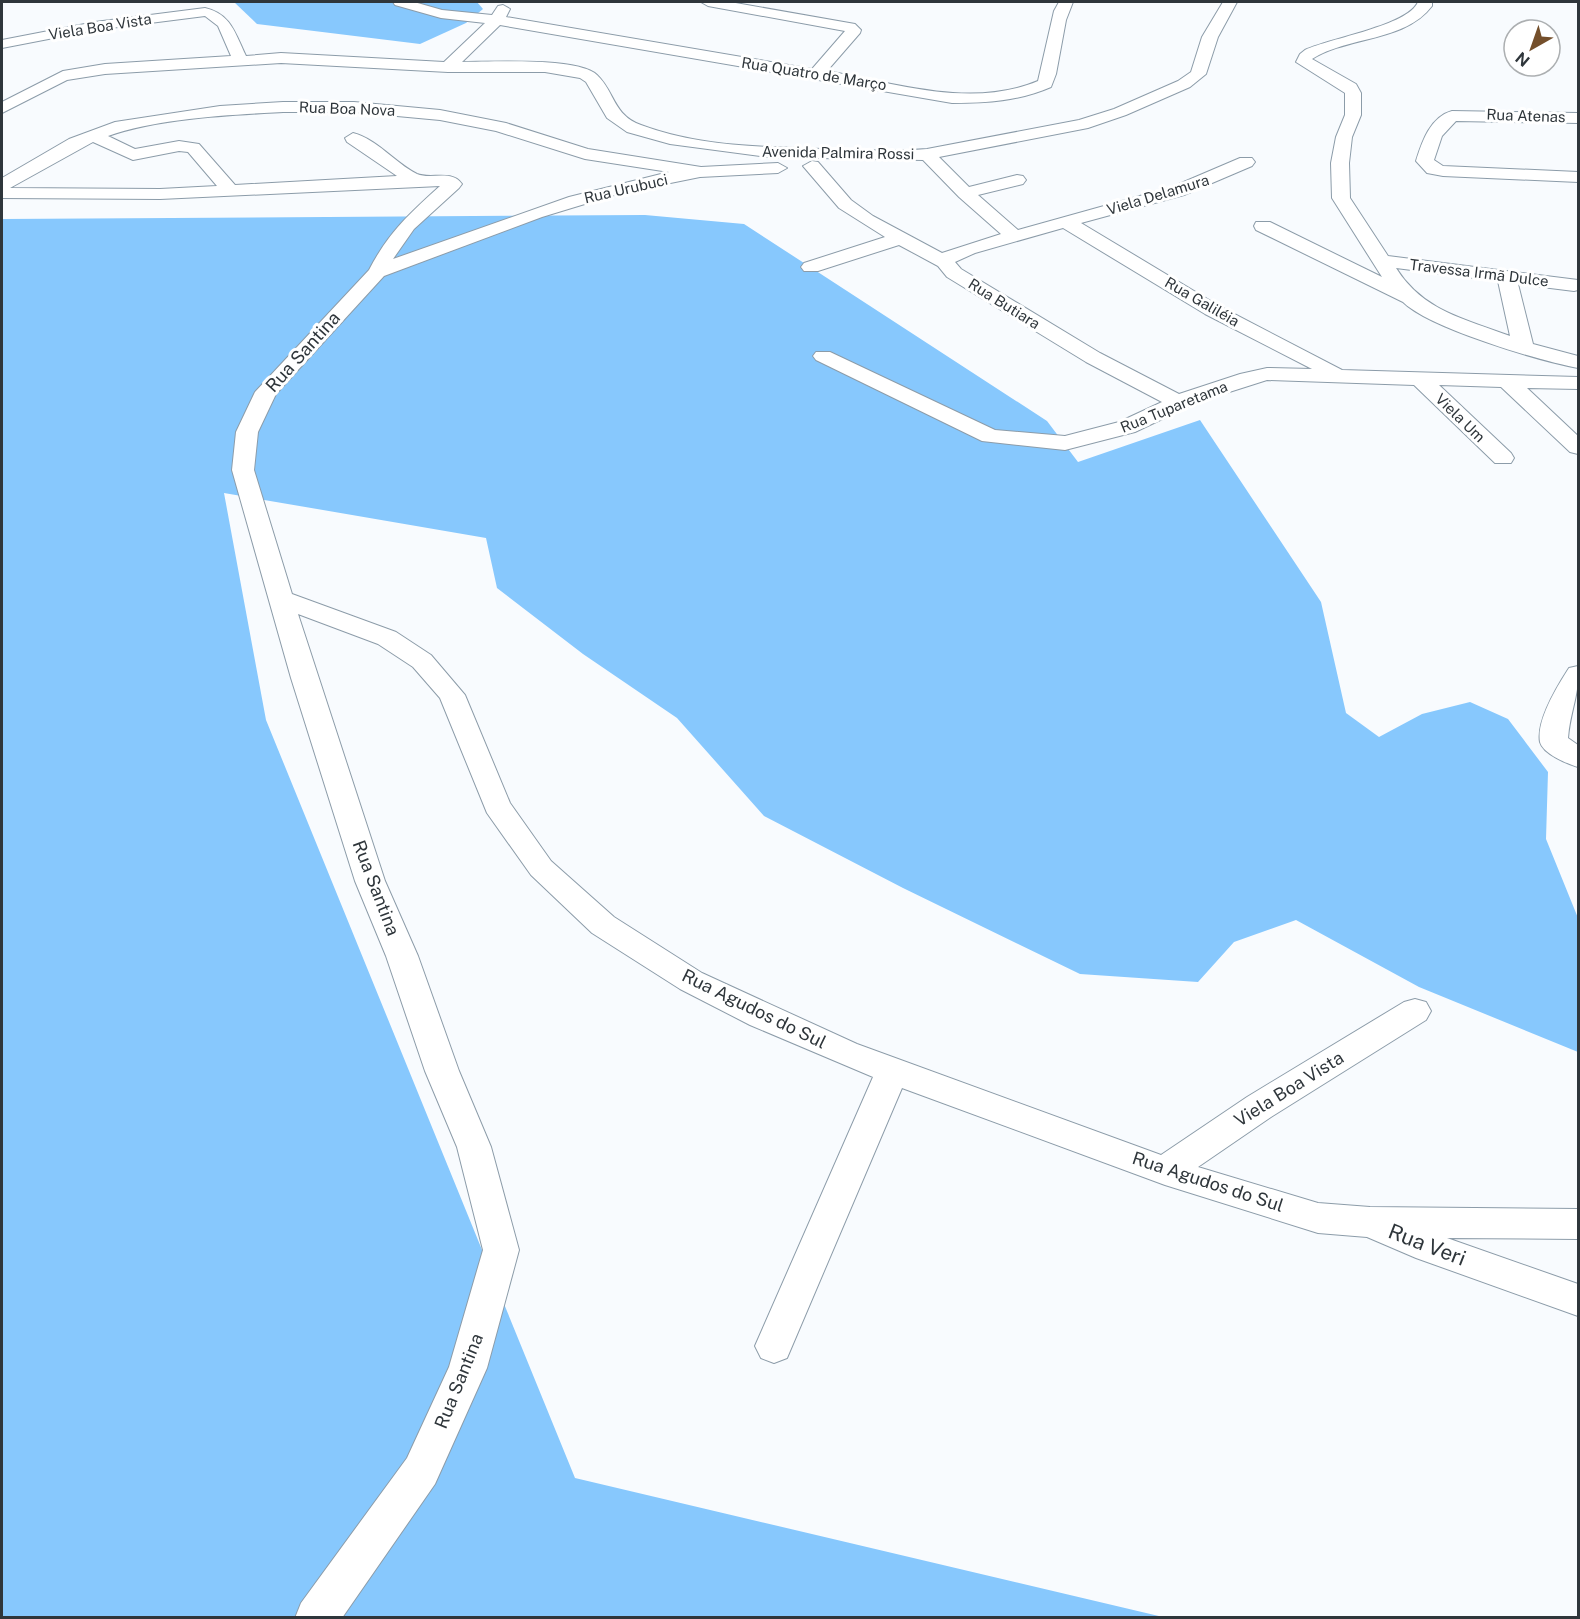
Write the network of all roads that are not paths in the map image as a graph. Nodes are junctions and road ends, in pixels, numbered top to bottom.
1 (400, 2) edge
2 (507, 2) edge
3 (708, 2) edge
4 (1066, 2) edge
5 (1227, 2) edge
6 (1425, 2) edge
7 (497, 20) junction
8 (2, 44) edge
9 (241, 60) junction
10 (448, 67) junction
11 (817, 74) junction
12 (2, 108) edge
13 (1578, 118) edge
14 (92, 135) junction
15 (353, 138) dead end
16 (927, 154) junction
17 (887, 156) junction
18 (1246, 162) dead end
19 (812, 166) junction
20 (700, 172) junction
21 (1578, 177) edge
22 (415, 180) junction
23 (1017, 180) dead end
24 (2, 184) edge
25 (231, 191) junction
26 (2, 193) edge
27 (965, 193) junction
28 (1067, 223) junction
29 (1263, 226) dead end
30 (1014, 236) junction
31 (901, 238) junction
32 (1384, 261) junction
33 (945, 262) junction
34 (811, 267) dead end
35 (376, 273) junction
36 (1507, 277) junction
37 (1574, 285) dead end
38 (1409, 298) junction
39 (1524, 348) junction
40 (823, 356) dead end
41 (1578, 362) edge
42 (1339, 375) junction
43 (1418, 378) junction
44 (1507, 381) junction
45 (1578, 383) edge
46 (1180, 403) junction
47 (1578, 447) edge
48 (1503, 458) dead end
49 (281, 599) junction
50 (1578, 674) edge
51 (1578, 758) edge
52 (1415, 1011) dead end
53 (893, 1070) junction
54 (1165, 1171) junction
55 (1370, 1222) junction
56 (1578, 1224) edge
57 (1578, 1300) edge
58 (774, 1346) dead end
59 (316, 1617) edge

1 - 7 street, Rua Quatro de Março
2 - 7 street
3 - 11 street
4 - 11 street, Rua Quatro de Março
5 - 16 street, Avenida Palmira Rossi
6 - 32 street
7 - 10 street
7 - 11 street, Rua Quatro de Março
8 - 9 street, Viela Boa Vista
9 - 10 street
9 - 12 street
10 - 17 street, Avenida Palmira Rossi
13 - 21 street, Rua Atenas
14 - 20 street, Rua Boa Nova
14 - 24 street, Rua Boa Nova
14 - 25 street
15 - 22 street
16 - 17 street, Avenida Palmira Rossi
16 - 27 street
17 - 19 street, Rua Urubuci
18 - 28 street, Viela Delamura
19 - 20 street, Rua Urubuci
19 - 31 street
20 - 35 street, Rua Urubuci
22 - 25 street, Rua Santina
22 - 35 street, Rua Santina
23 - 27 street
25 - 26 street, Rua Santina
27 - 30 street
28 - 30 street, Rua Butiara
28 - 42 street, Rua Galiléia
29 - 38 street
30 - 33 street, Rua Butiara
31 - 33 street
31 - 34 street
32 - 36 street, Travessa Irmã Dulce
32 - 38 street
33 - 46 street, Rua Butiara
35 - 49 street, Rua Santina
36 - 37 street, Travessa Irmã Dulce
36 - 39 street
38 - 39 street
39 - 41 street
40 - 46 street, Rua Tuparetama
42 - 43 street, Rua Tuparetama
42 - 46 street, Rua Tuparetama
43 - 44 street, Rua Tuparetama
43 - 48 street, Viela Um
44 - 45 street, Rua Tuparetama
44 - 47 street
49 - 53 street, Rua Agudos do Sul
49 - 59 street, Rua Santina
50 - 51 street
52 - 54 street, Viela Boa Vista
53 - 54 street, Rua Agudos do Sul
53 - 58 street
54 - 55 street, Rua Agudos do Sul
55 - 56 street, Rua Veri
55 - 57 street, Rua Veri

